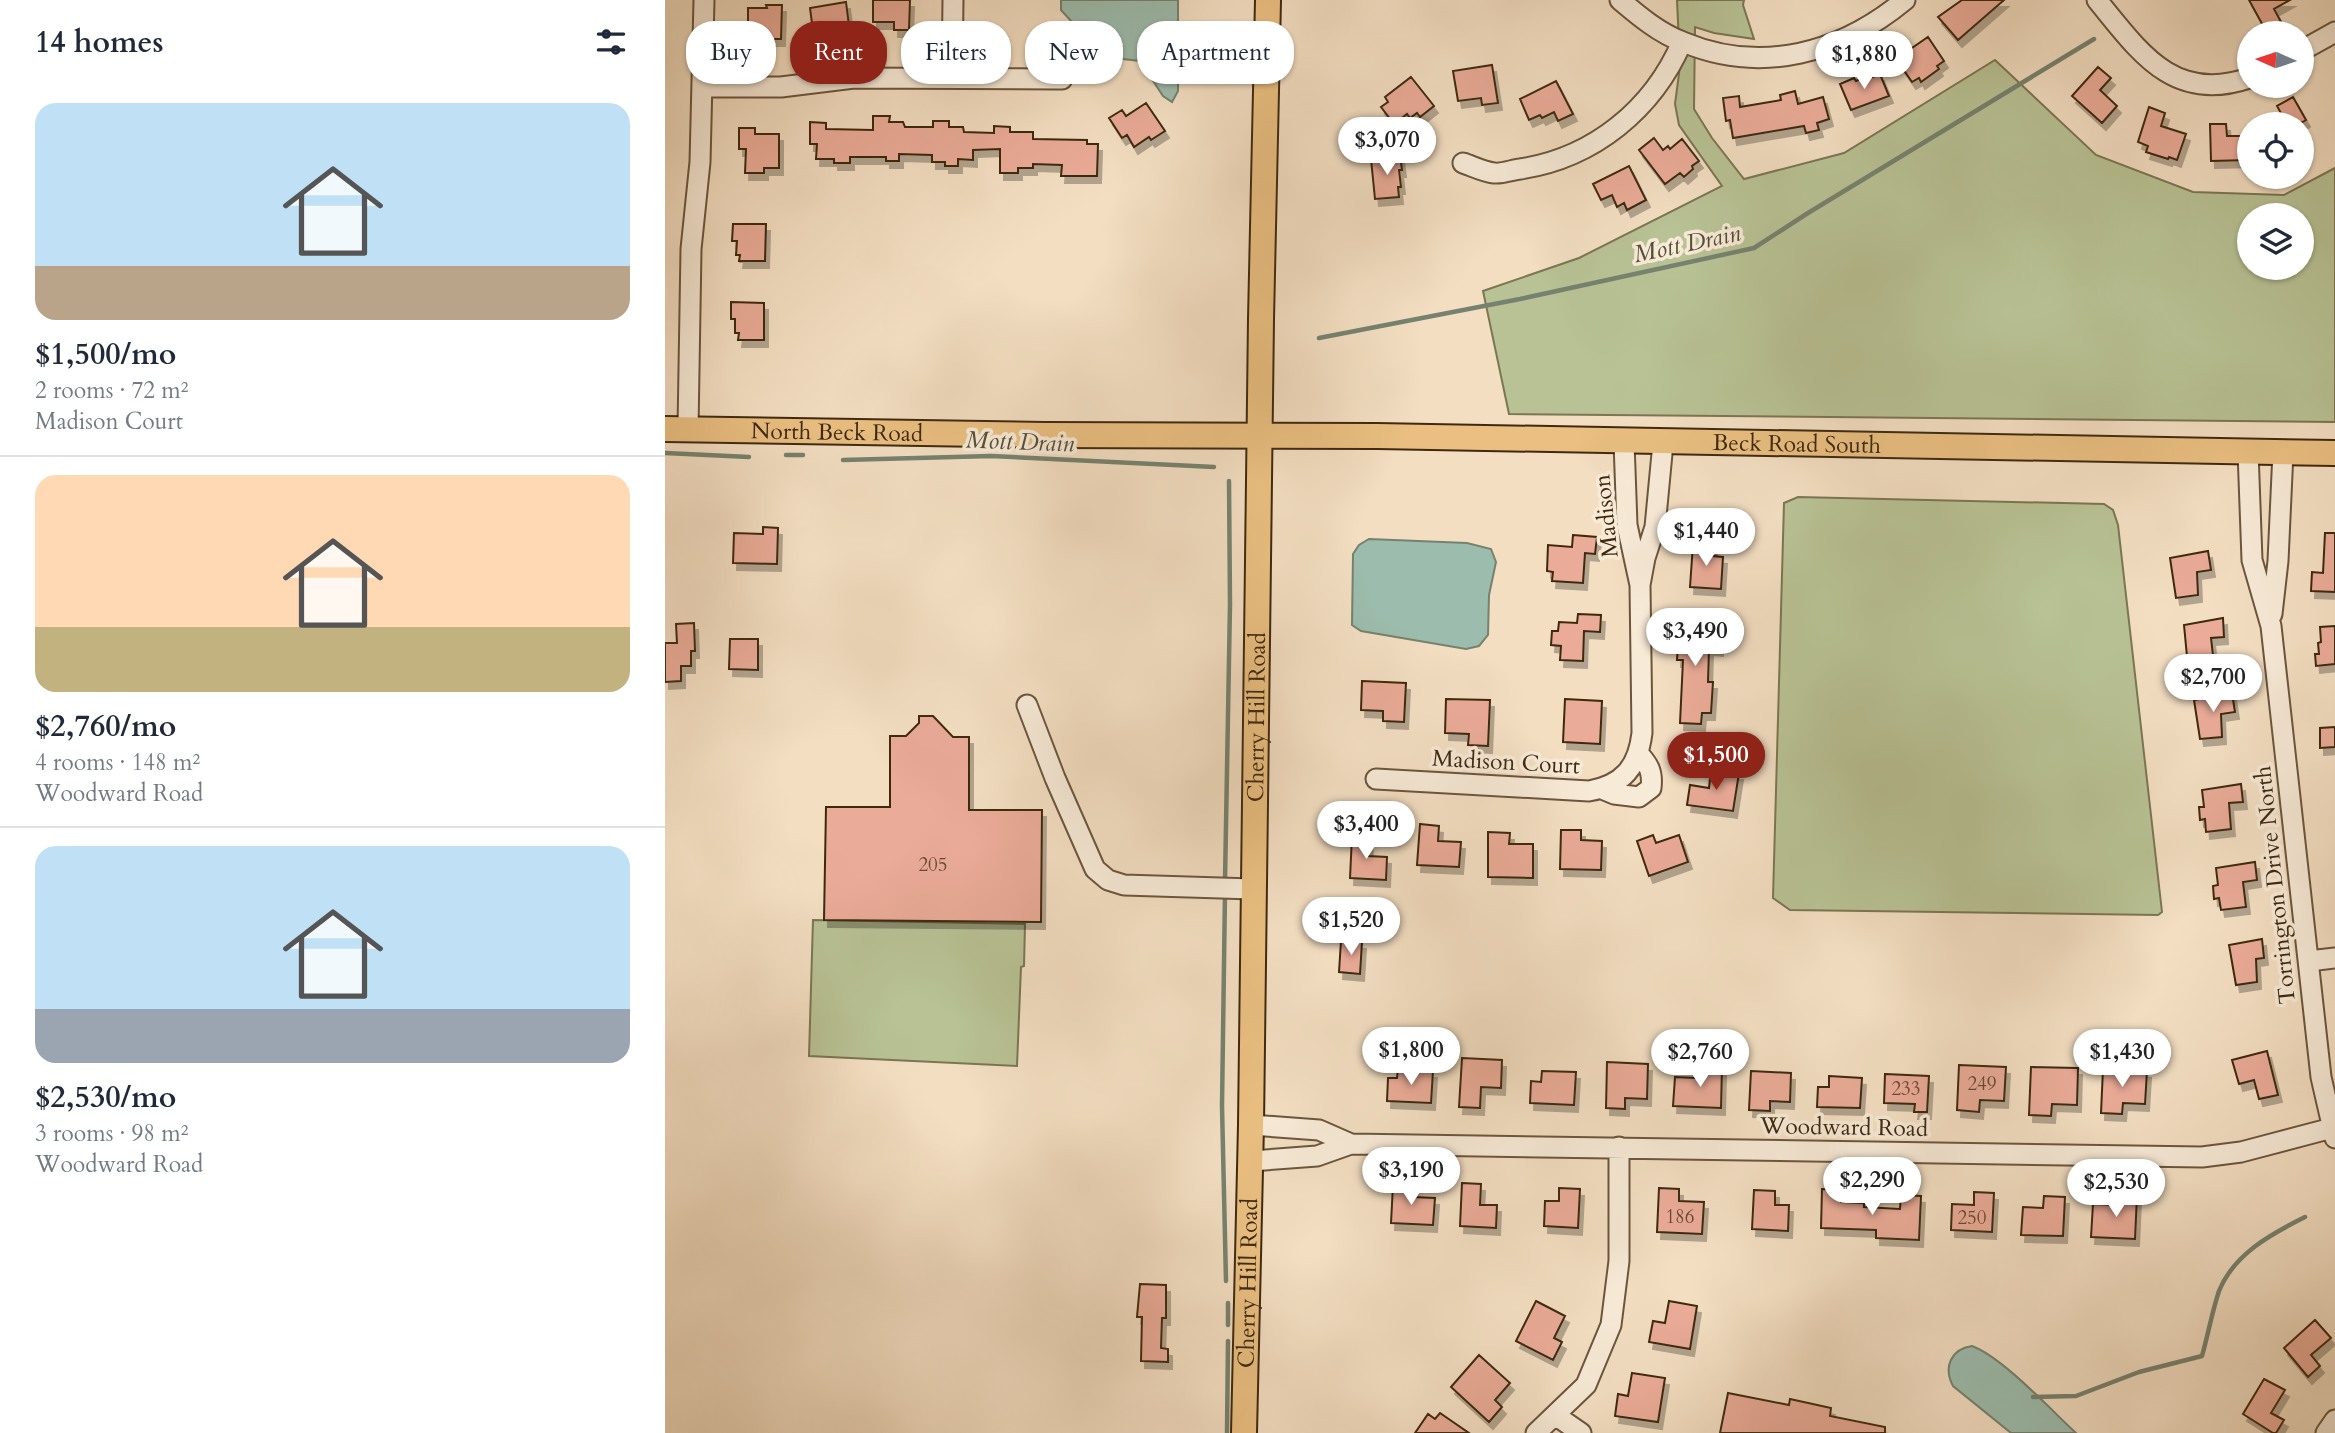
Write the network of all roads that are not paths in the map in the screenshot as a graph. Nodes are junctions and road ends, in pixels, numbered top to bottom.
1 (704, 0) edge
2 (953, 0) edge
3 (1268, 0) edge
4 (1620, 0) edge
5 (1905, 0) edge
6 (2097, 0) edge
7 (953, 21) edge
8 (2335, 32) edge
9 (1682, 42) junction
10 (2314, 44) edge
11 (901, 78) edge
12 (2237, 83) edge
13 (702, 87) junction
14 (1463, 163) dead end
15 (677, 429) edge
16 (1260, 436) junction
17 (1624, 442) junction
18 (1663, 443) junction
19 (2248, 451) junction
20 (2283, 452) junction
21 (2335, 453) edge
22 (1640, 586) junction
23 (2271, 626) junction
24 (1027, 705) dead end
25 (1642, 733) joint
26 (1638, 753) junction
27 (1376, 779) dead end
28 (1602, 789) junction
29 (1253, 889) junction
30 (2335, 958) edge
31 (2309, 961) junction
32 (1251, 1125) junction
33 (2333, 1133) edge
34 (1351, 1144) junction
35 (1619, 1147) junction
36 (1251, 1161) junction
37 (1556, 1415) junction
38 (2335, 1420) edge
39 (1244, 1433) edge
40 (1536, 1433) edge
41 (1581, 1433) edge
42 (2326, 1433) edge

1 - 13 street
2 - 7 street
3 - 16 main road, Cherry Hill Road
4 - 9 street
5 - 9 street
6 - 12 street
8 - 10 street
9 - 14 street
11 - 13 street
13 - 15 street
15 - 16 main road, North Beck Road
16 - 17 main road, Beck Road South
16 - 29 main road, Cherry Hill Road
17 - 18 main road, Beck Road South
17 - 22 street, Madison
18 - 19 main road, Beck Road South
18 - 22 street, Madison
19 - 20 main road, Beck Road South
19 - 23 street, Torrington Drive North
20 - 21 main road, Beck Road South
20 - 23 street, Torrington Drive North
22 - 25 street, Madison
23 - 31 street, Torrington Drive North
24 - 29 street
25 - 26 street, Madison Court
26 - 28 street, Madison Court
26 - 28 street
27 - 28 street, Madison Court
29 - 32 main road, Cherry Hill Road
30 - 31 street
31 - 33 street, Torrington Drive North
32 - 34 street, Woodward Road
32 - 36 main road, Cherry Hill Road
33 - 35 street, Woodward Road
34 - 35 street, Woodward Road
34 - 36 street, Woodward Road
35 - 37 street
36 - 39 main road, Cherry Hill Road
37 - 40 street
37 - 41 street
38 - 42 street

